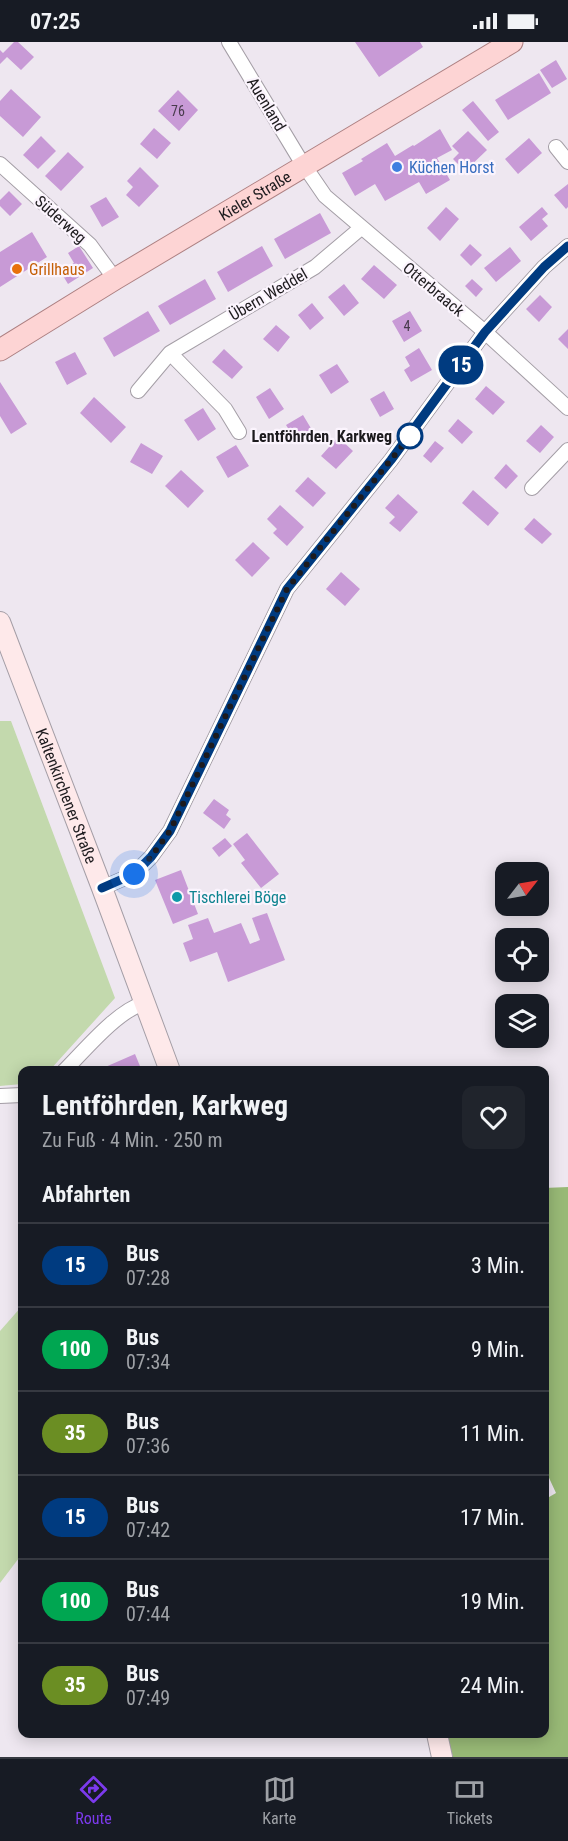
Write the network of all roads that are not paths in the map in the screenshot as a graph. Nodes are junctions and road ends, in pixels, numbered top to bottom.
1 (229, 42) edge
2 (512, 42) edge
3 (556, 147) dead end
4 (568, 162) edge
5 (0, 164) edge
6 (304, 166) junction
7 (362, 228) junction
8 (568, 246) edge
9 (115, 279) junction
10 (485, 332) junction
11 (0, 350) edge
12 (170, 353) junction
13 (138, 391) dead end
14 (568, 408) edge
15 (239, 432) dead end
16 (568, 450) edge
17 (532, 488) dead end
18 (0, 622) edge
19 (102, 888) junction
20 (144, 1003) junction
21 (69, 1066) edge
22 (168, 1066) edge
23 (18, 1095) edge
24 (0, 1096) edge
25 (438, 1738) edge
26 (442, 1757) edge

1 - 6 street, Auenland
2 - 6 main road, Kieler Straße
3 - 4 street
5 - 9 street, Süderweg
6 - 7 street, Otterbraack
6 - 9 main road, Kieler Straße
7 - 10 street, Otterbraack
7 - 12 street, Übern Weddel
8 - 10 street
9 - 11 main road, Kieler Straße
10 - 14 street, Otterbraack
10 - 19 street
12 - 13 street, Übern Weddel
12 - 15 street
16 - 17 street
18 - 19 main road, Kaltenkirchener Straße
19 - 20 main road, Kaltenkirchener Straße
20 - 21 street
20 - 22 main road, Kaltenkirchener Straße
23 - 24 street
25 - 26 main road

